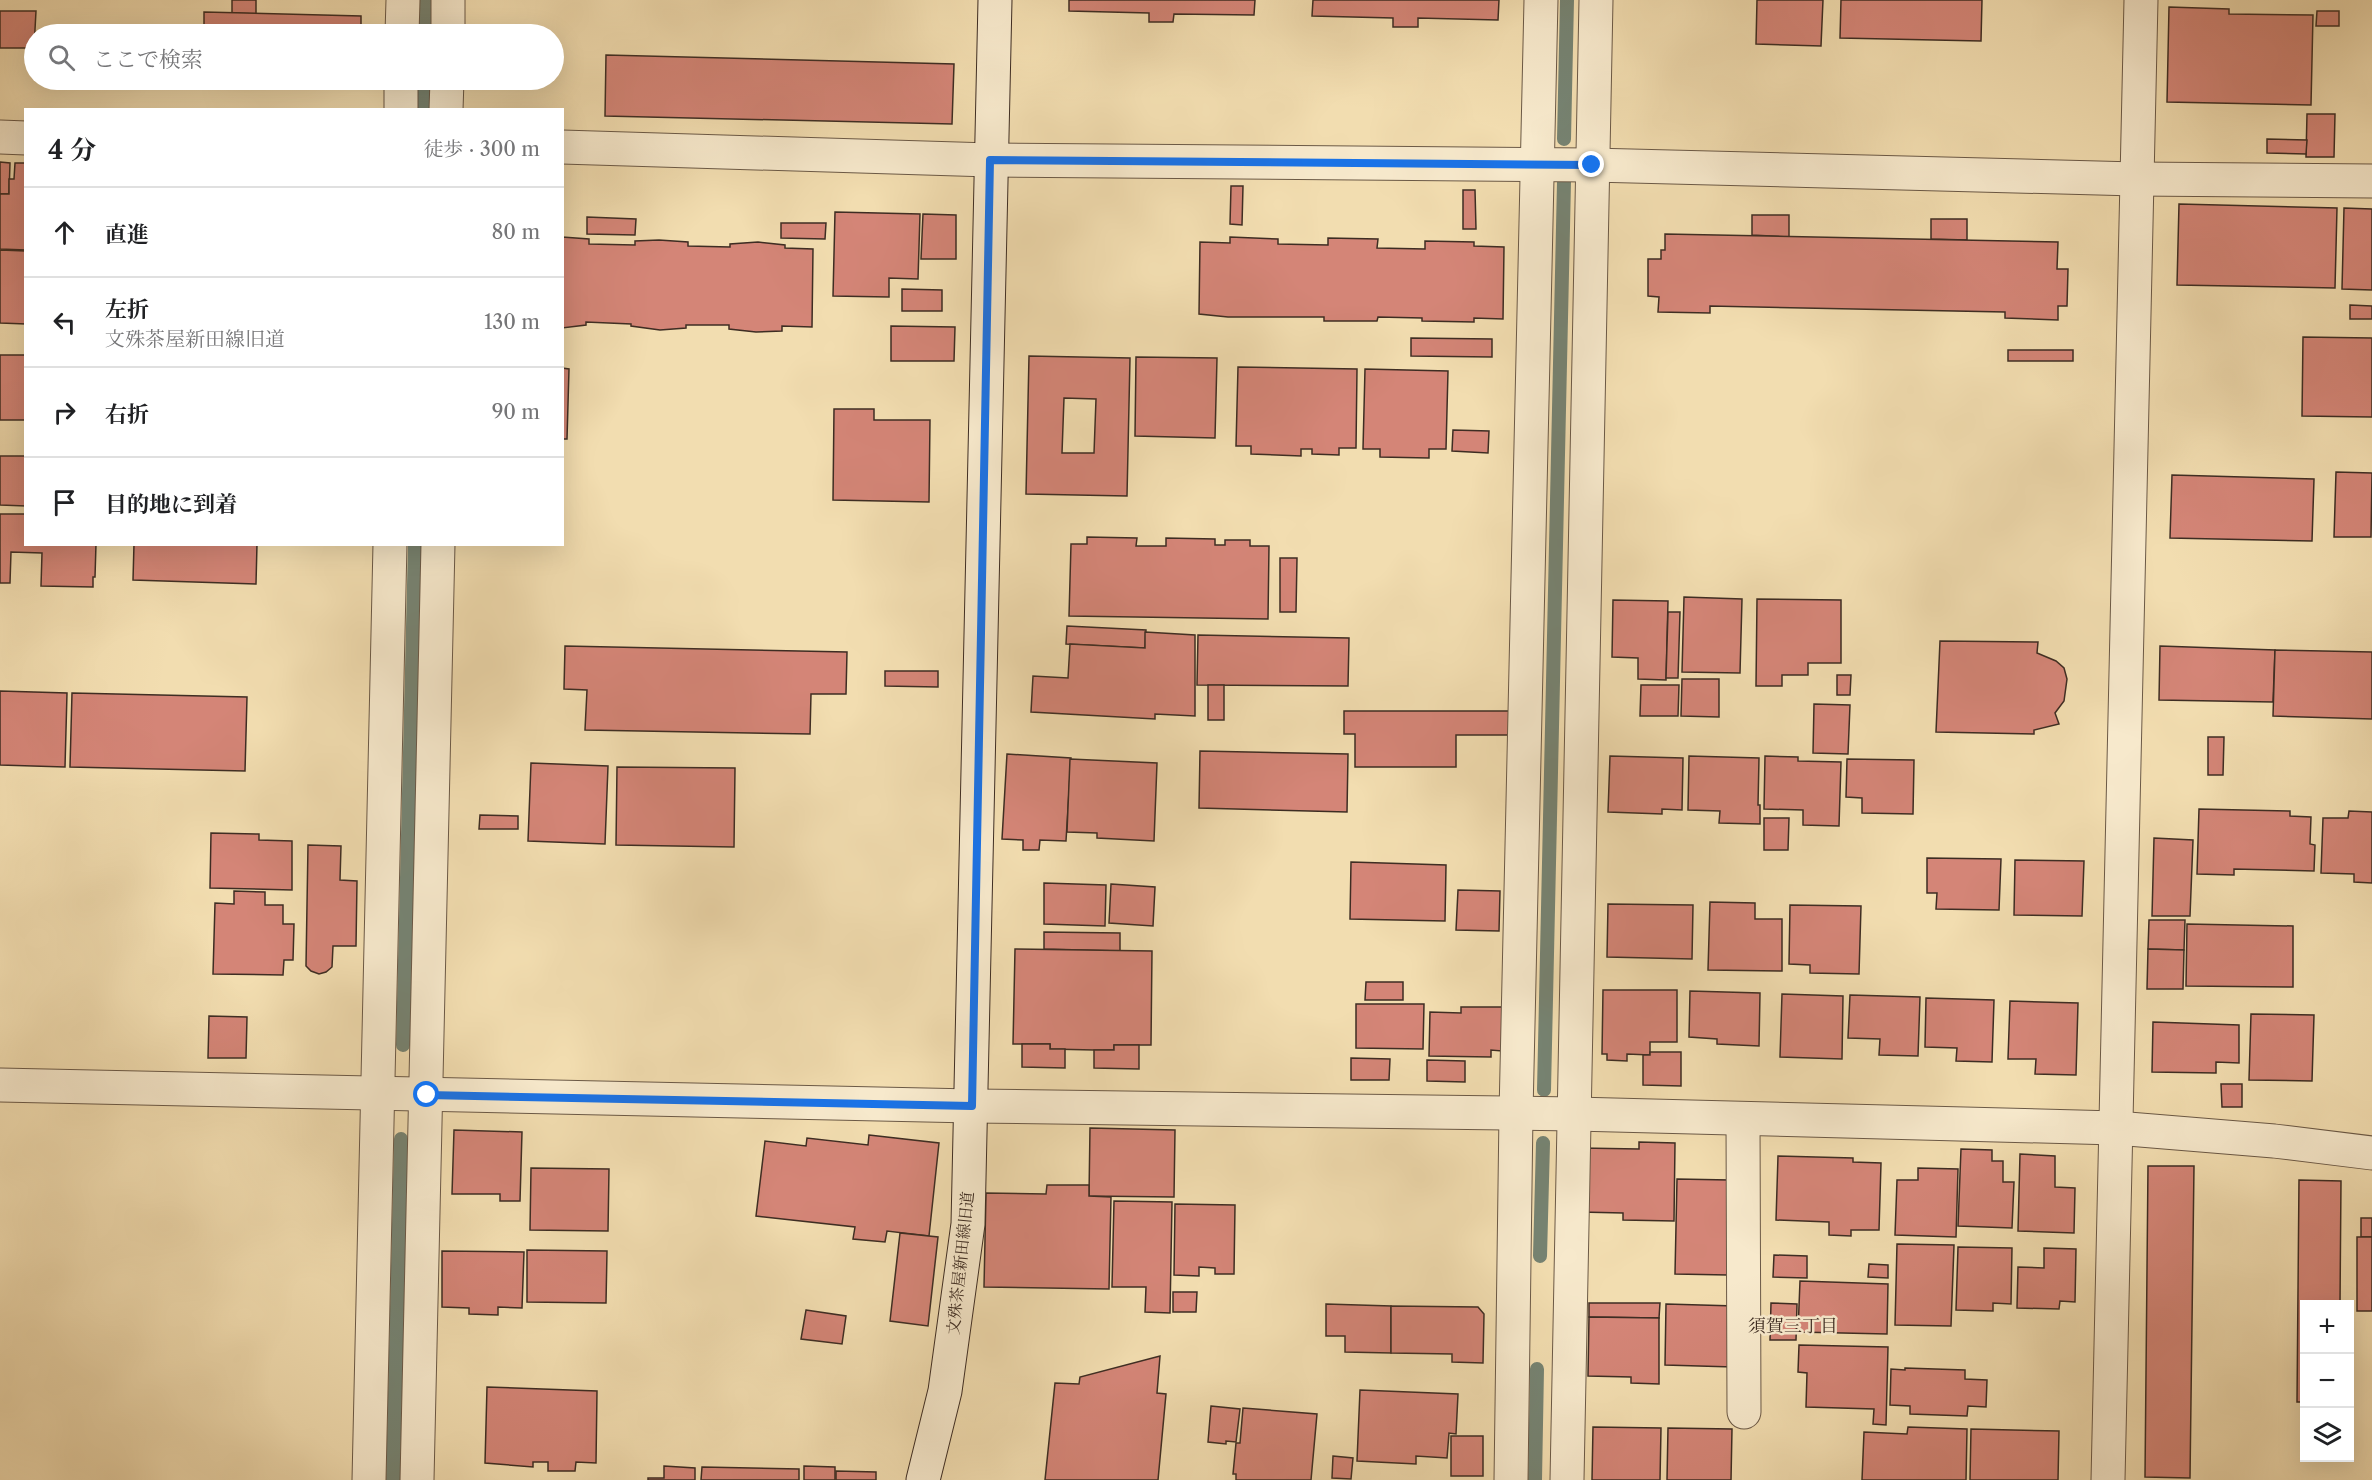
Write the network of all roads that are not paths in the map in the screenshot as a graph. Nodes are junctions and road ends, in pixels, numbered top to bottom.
1 (403, 0) edge
2 (448, 0) edge
3 (995, 0) edge
4 (1541, 0) edge
5 (1596, 0) edge
6 (2140, 0) edge
7 (402, 24) edge
8 (448, 24) edge
9 (402, 90) edge
10 (447, 90) edge
11 (401, 108) edge
12 (446, 108) edge
13 (0, 137) edge
14 (24, 138) edge
15 (564, 147) edge
16 (990, 160) junction
17 (1538, 164) junction
18 (1592, 165) junction
19 (2136, 179) junction
20 (2372, 181) edge
21 (390, 546) edge
22 (438, 546) edge
23 (0, 1085) edge
24 (377, 1093) junction
25 (427, 1095) junction
26 (972, 1106) junction
27 (1516, 1113) junction
28 (1575, 1114) junction
29 (1743, 1119) junction
30 (2116, 1128) junction
31 (2372, 1153) edge
32 (1744, 1412) dead end
33 (369, 1480) edge
34 (417, 1480) edge
35 (923, 1480) edge
36 (1511, 1480) edge
37 (1567, 1480) edge
38 (2108, 1480) edge

1 - 7 street
2 - 8 street
3 - 16 street, 文殊茶屋新田線旧道
4 - 17 street
5 - 18 street
6 - 19 street
9 - 11 street
10 - 12 street
13 - 14 street
15 - 16 street
16 - 17 street
16 - 26 street, 文殊茶屋新田線旧道
17 - 18 street
17 - 27 street
18 - 19 street
18 - 28 street
19 - 20 street
19 - 30 street
21 - 24 street
22 - 25 street
23 - 24 street
24 - 25 street
24 - 33 street
25 - 26 street
25 - 34 street
26 - 27 street
26 - 35 street, 文殊茶屋新田線旧道
27 - 28 street
27 - 36 street
28 - 29 street
28 - 37 street
29 - 30 street
29 - 32 street
30 - 31 street
30 - 38 street

